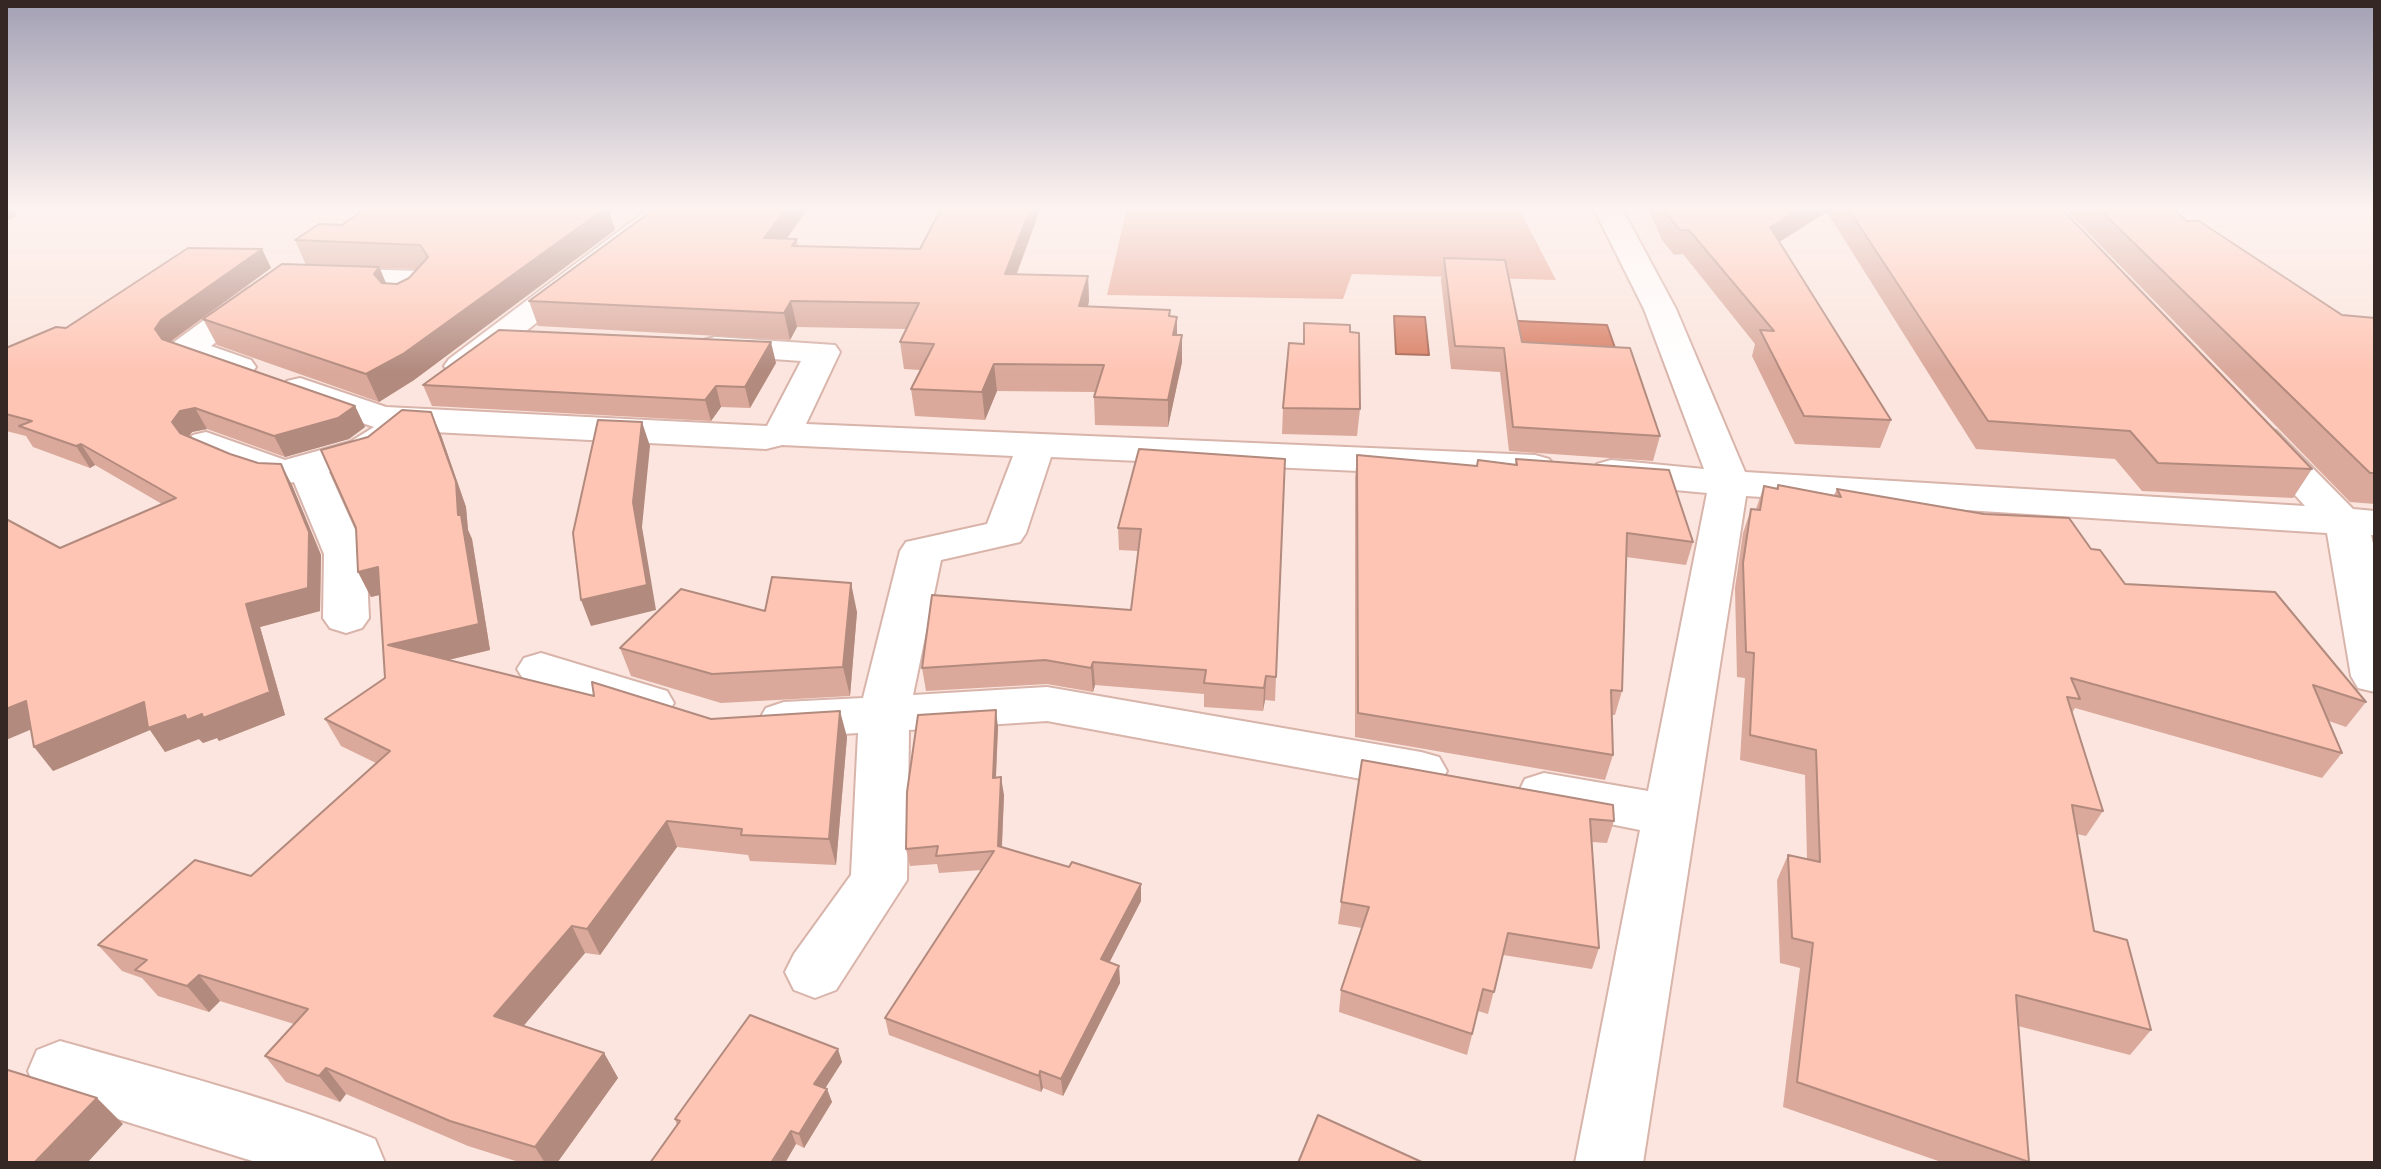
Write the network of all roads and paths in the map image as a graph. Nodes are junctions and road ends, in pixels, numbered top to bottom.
1 (597, 262) edge
2 (1635, 262) edge
3 (404, 299) edge
4 (497, 338) junction
5 (544, 340) edge
6 (683, 346) edge
7 (414, 403) junction
8 (2235, 409) edge
9 (782, 434) junction
10 (206, 443) edge
11 (1036, 445) junction
12 (307, 466) junction
13 (1729, 481) junction
14 (2358, 522) edge
15 (346, 618) dead end
16 (541, 669) dead end
17 (2375, 676) edge
18 (884, 714) junction
19 (1671, 815) junction
20 (815, 972) dead end
21 (60, 1071) dead end
22 (351, 1163) edge
23 (1609, 1163) edge

1 - 4 street
2 - 13 street
3 - 7 street
4 - 5 street
4 - 7 street
6 - 9 street
7 - 9 street
7 - 12 street
8 - 14 street
9 - 11 street
10 - 12 street
11 - 13 street
11 - 18 street
12 - 15 street
13 - 14 street
13 - 19 street
14 - 17 street
16 - 18 street
18 - 19 street
18 - 20 street
19 - 23 street
21 - 22 street

